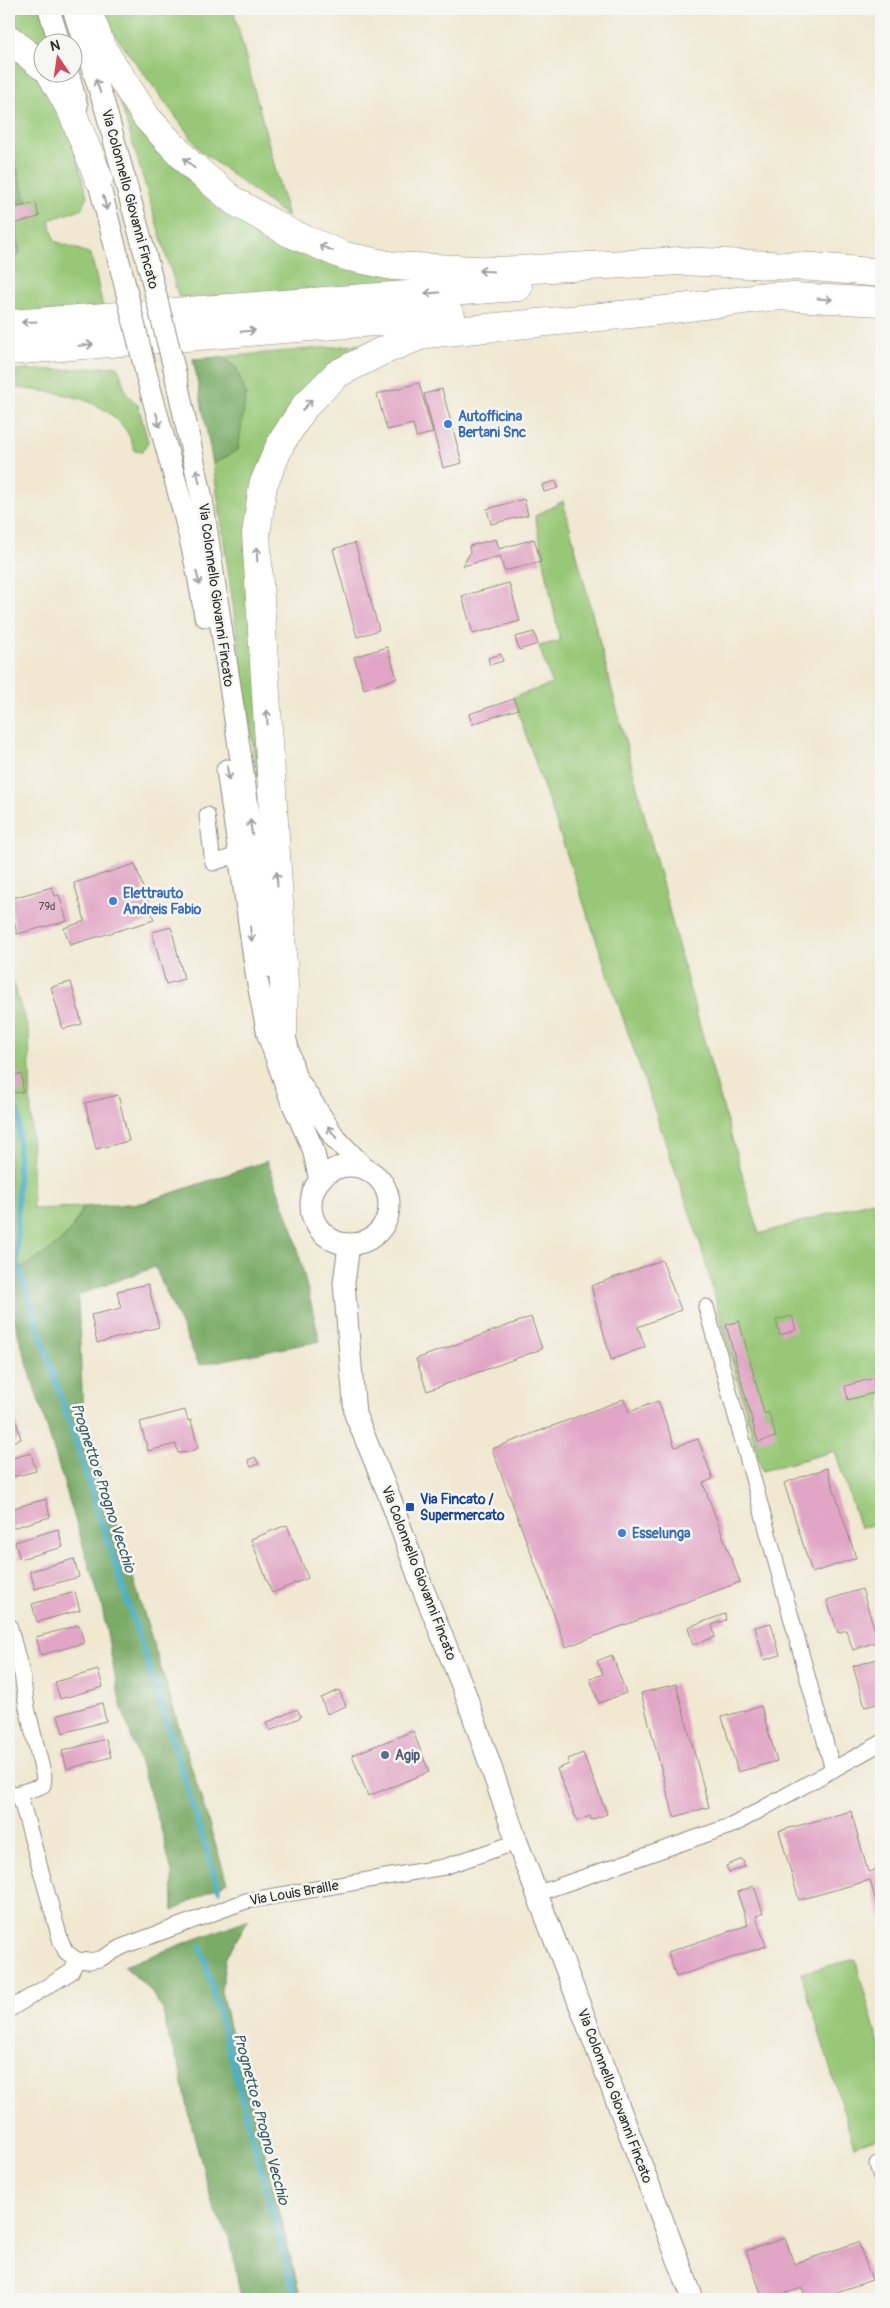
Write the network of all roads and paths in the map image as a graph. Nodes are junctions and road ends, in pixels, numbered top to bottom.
1 (49, 9) edge
2 (73, 9) edge
3 (87, 9) edge
4 (56, 32) edge
5 (9, 39) edge
6 (32, 58) edge
7 (56, 82) edge
8 (71, 82) edge
9 (99, 178) junction
10 (814, 267) junction
11 (881, 273) edge
12 (776, 296) junction
13 (881, 302) edge
14 (9, 324) edge
15 (9, 351) edge
16 (207, 815) dead end
17 (240, 854) junction
18 (283, 1032) junction
19 (364, 1168) junction
20 (320, 1180) junction
21 (349, 1245) junction
22 (706, 1307) dead end
23 (9, 1625) edge
24 (16, 1675) edge
25 (881, 1744) edge
26 (833, 1770) junction
27 (14, 1795) edge
28 (517, 1842) junction
29 (536, 1894) junction
30 (77, 1960) junction
31 (10, 2010) edge
32 (693, 2299) edge

1 - 4 main road
18 -> 2 main road, Via Colonnello Giovanni Fincato, bridge
10 -> 3 highway
5 - 6 highway
7 - 9 highway
8 - 9 main road, Via Colonnello Giovanni Fincato
9 -> 17 main road, Via Colonnello Giovanni Fincato, bridge
10 - 11 highway
10 -> 14 highway
12 -> 13 highway
15 -> 12 highway
18 -> 12 highway
16 - 17 street
17 -> 20 main road, Via Colonnello Giovanni Fincato
19 -> 18 main road, Via Colonnello Giovanni Fincato
19 - 20 main road
19 - 21 main road, Via Colonnello Giovanni Fincato
20 - 21 main road
21 - 28 main road, Via Colonnello Giovanni Fincato
22 - 26 street
23 - 24 street
24 - 27 street
25 - 26 street
26 - 29 street
27 - 30 street
28 - 29 main road, Via Colonnello Giovanni Fincato
28 - 30 street, Via Louis Braille
29 - 32 main road, Via Colonnello Giovanni Fincato
30 - 31 street

